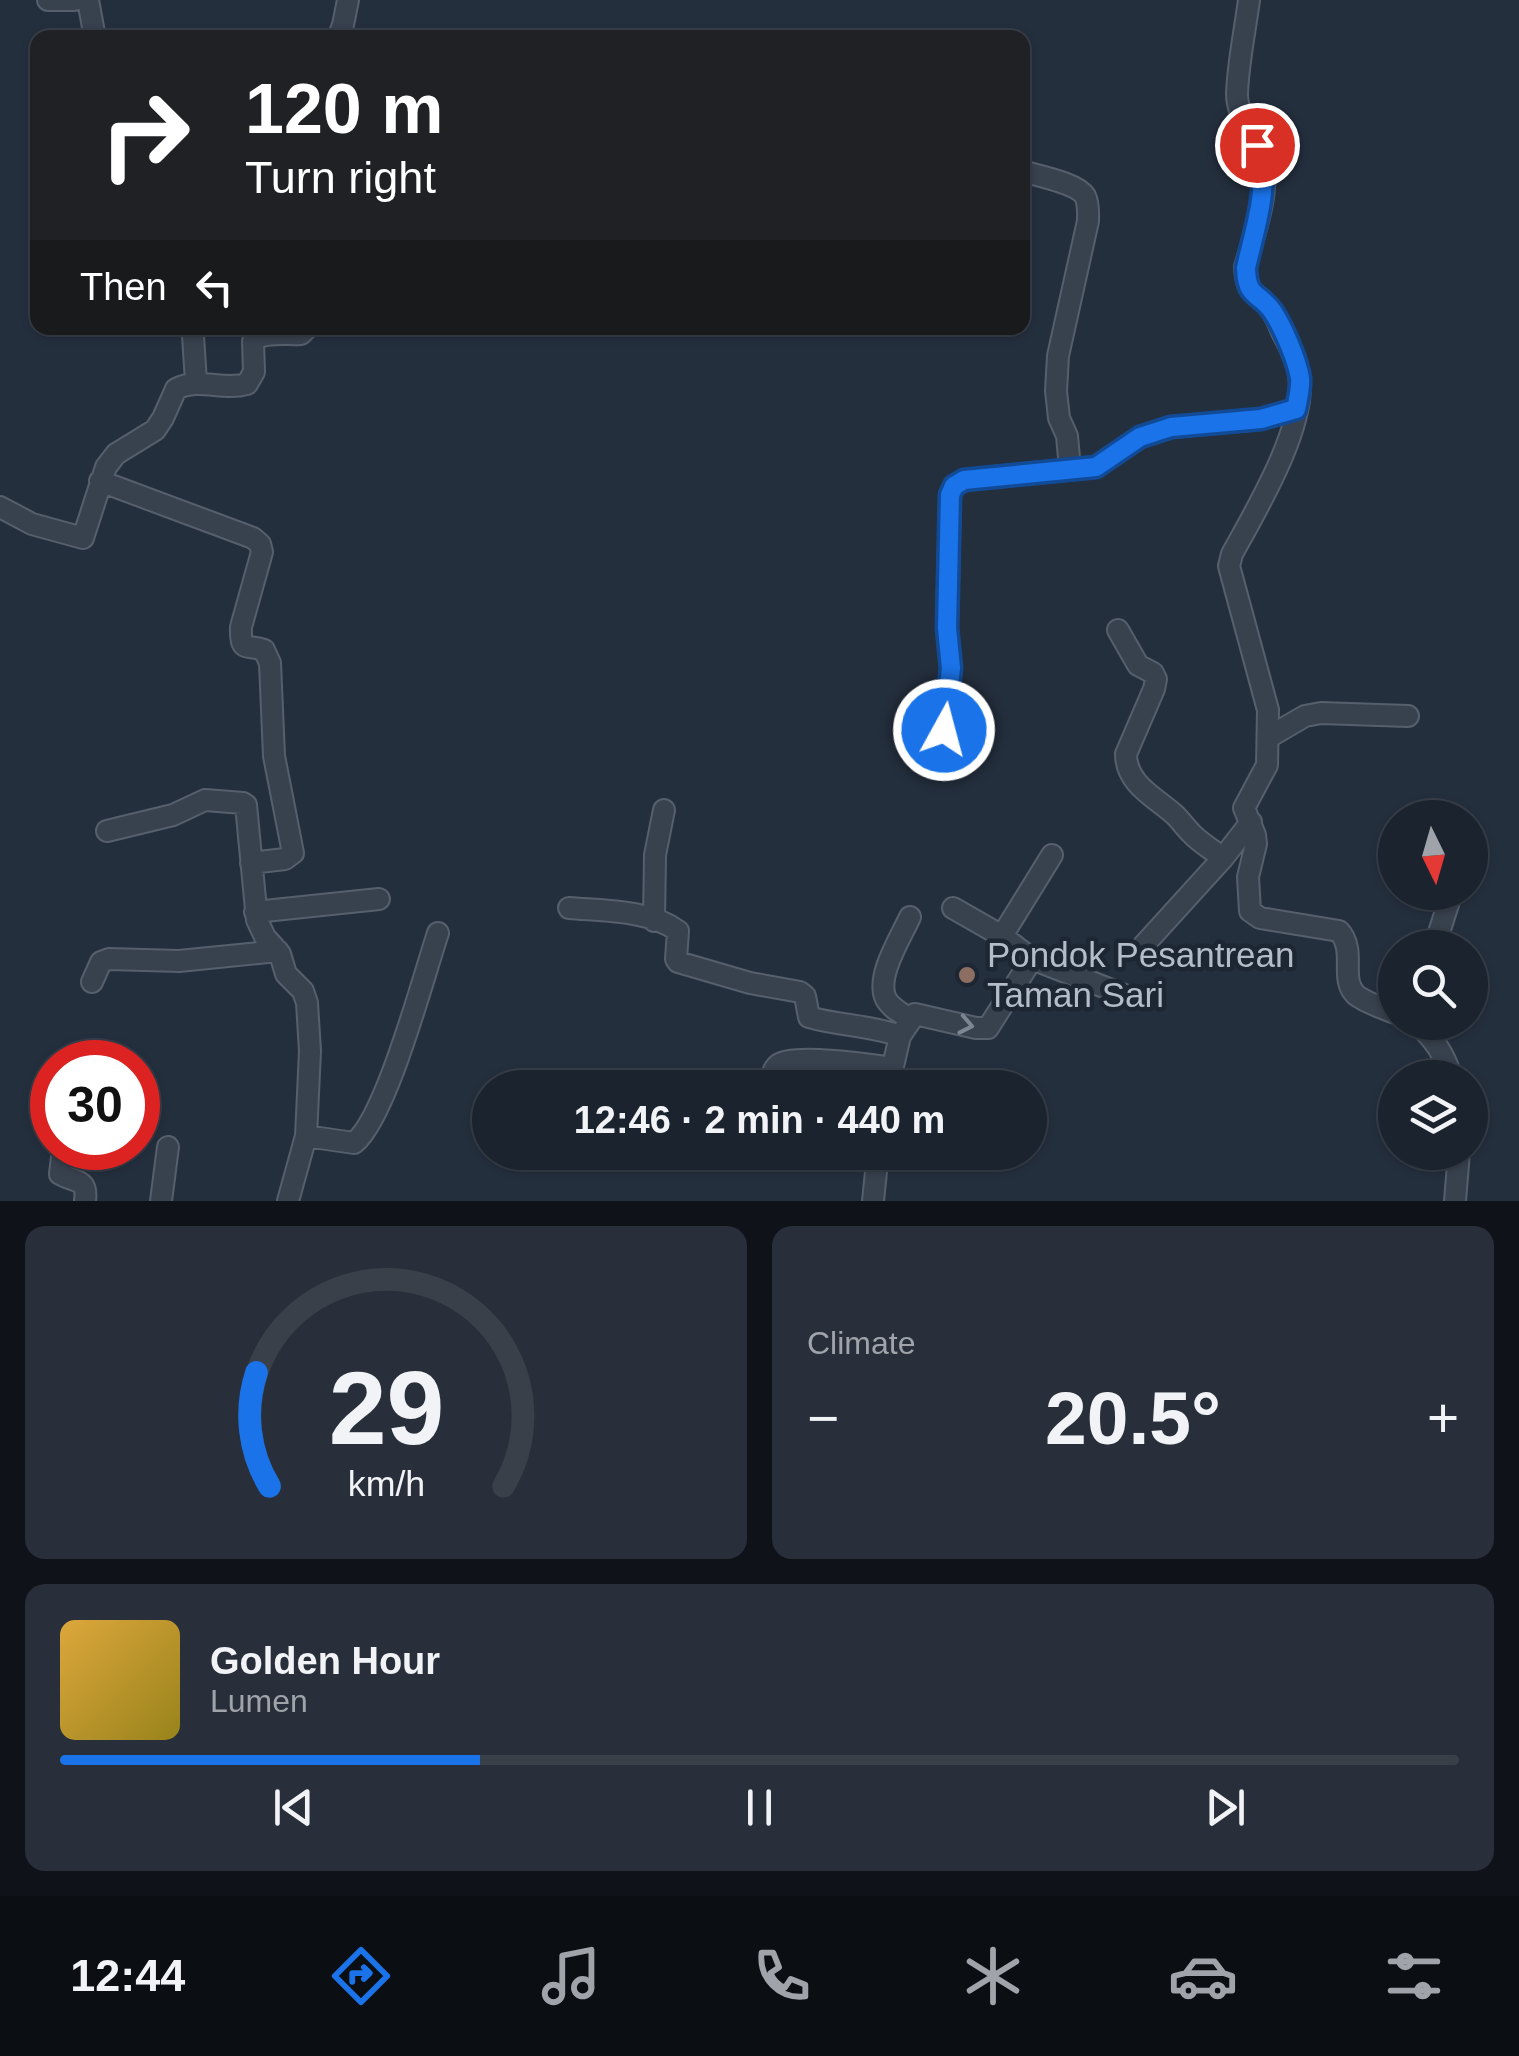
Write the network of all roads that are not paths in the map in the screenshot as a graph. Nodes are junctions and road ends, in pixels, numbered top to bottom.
1 (48, 0) edge
2 (74, 0) edge
3 (88, 0) edge
4 (348, 0) edge
5 (1249, 0) edge
6 (94, 30) edge
7 (341, 30) edge
8 (1030, 173) edge
9 (282, 335) edge
10 (193, 336) dead end
11 (196, 382) junction
12 (1296, 409) junction
13 (1070, 469) junction
14 (100, 481) junction
15 (0, 507) edge
16 (1118, 630) dead end
17 (1408, 716) dead end
18 (944, 730) dead end
19 (1268, 737) junction
20 (664, 810) dead end
21 (1250, 822) junction
22 (107, 832) dead end
23 (1052, 855) dead end
24 (1224, 858) junction
25 (251, 863) junction
26 (380, 899) dead end
27 (569, 908) dead end
28 (953, 908) dead end
29 (255, 912) junction
30 (910, 917) dead end
31 (654, 920) junction
32 (438, 933) dead end
33 (1002, 936) junction
34 (1143, 946) dead end
35 (278, 951) junction
36 (1032, 959) junction
37 (92, 982) dead end
38 (1122, 994) dead end
39 (1378, 1006) edge
40 (905, 1027) junction
41 (774, 1070) edge
42 (855, 1070) edge
43 (892, 1070) edge
44 (306, 1136) junction
45 (168, 1147) dead end
46 (60, 1170) edge
47 (876, 1170) edge
48 (1458, 1170) edge
49 (85, 1201) edge
50 (161, 1201) edge
51 (288, 1201) edge
52 (873, 1201) edge
53 (1455, 1201) edge

1 - 2 street
3 - 6 street
4 - 7 street
5 - 12 street
8 - 13 street
9 - 11 street
10 - 11 street
11 - 14 street
12 - 13 street
12 - 19 street
13 - 18 street
14 - 15 street
14 - 25 street
16 - 24 street
17 - 19 street
19 - 21 street
20 - 31 street
21 - 24 street
21 - 39 street
22 - 25 street
23 - 33 street
24 - 34 street
25 - 29 street
26 - 29 street
27 - 31 street
28 - 33 street
29 - 35 street
30 - 40 street
31 - 40 street
32 - 44 street
33 - 36 street
35 - 37 street
35 - 44 street
36 - 38 street
40 -> 36 street
40 - 43 street
41 - 42 street
44 - 51 street
45 - 50 street
46 - 49 street
47 - 52 street
48 - 53 street

